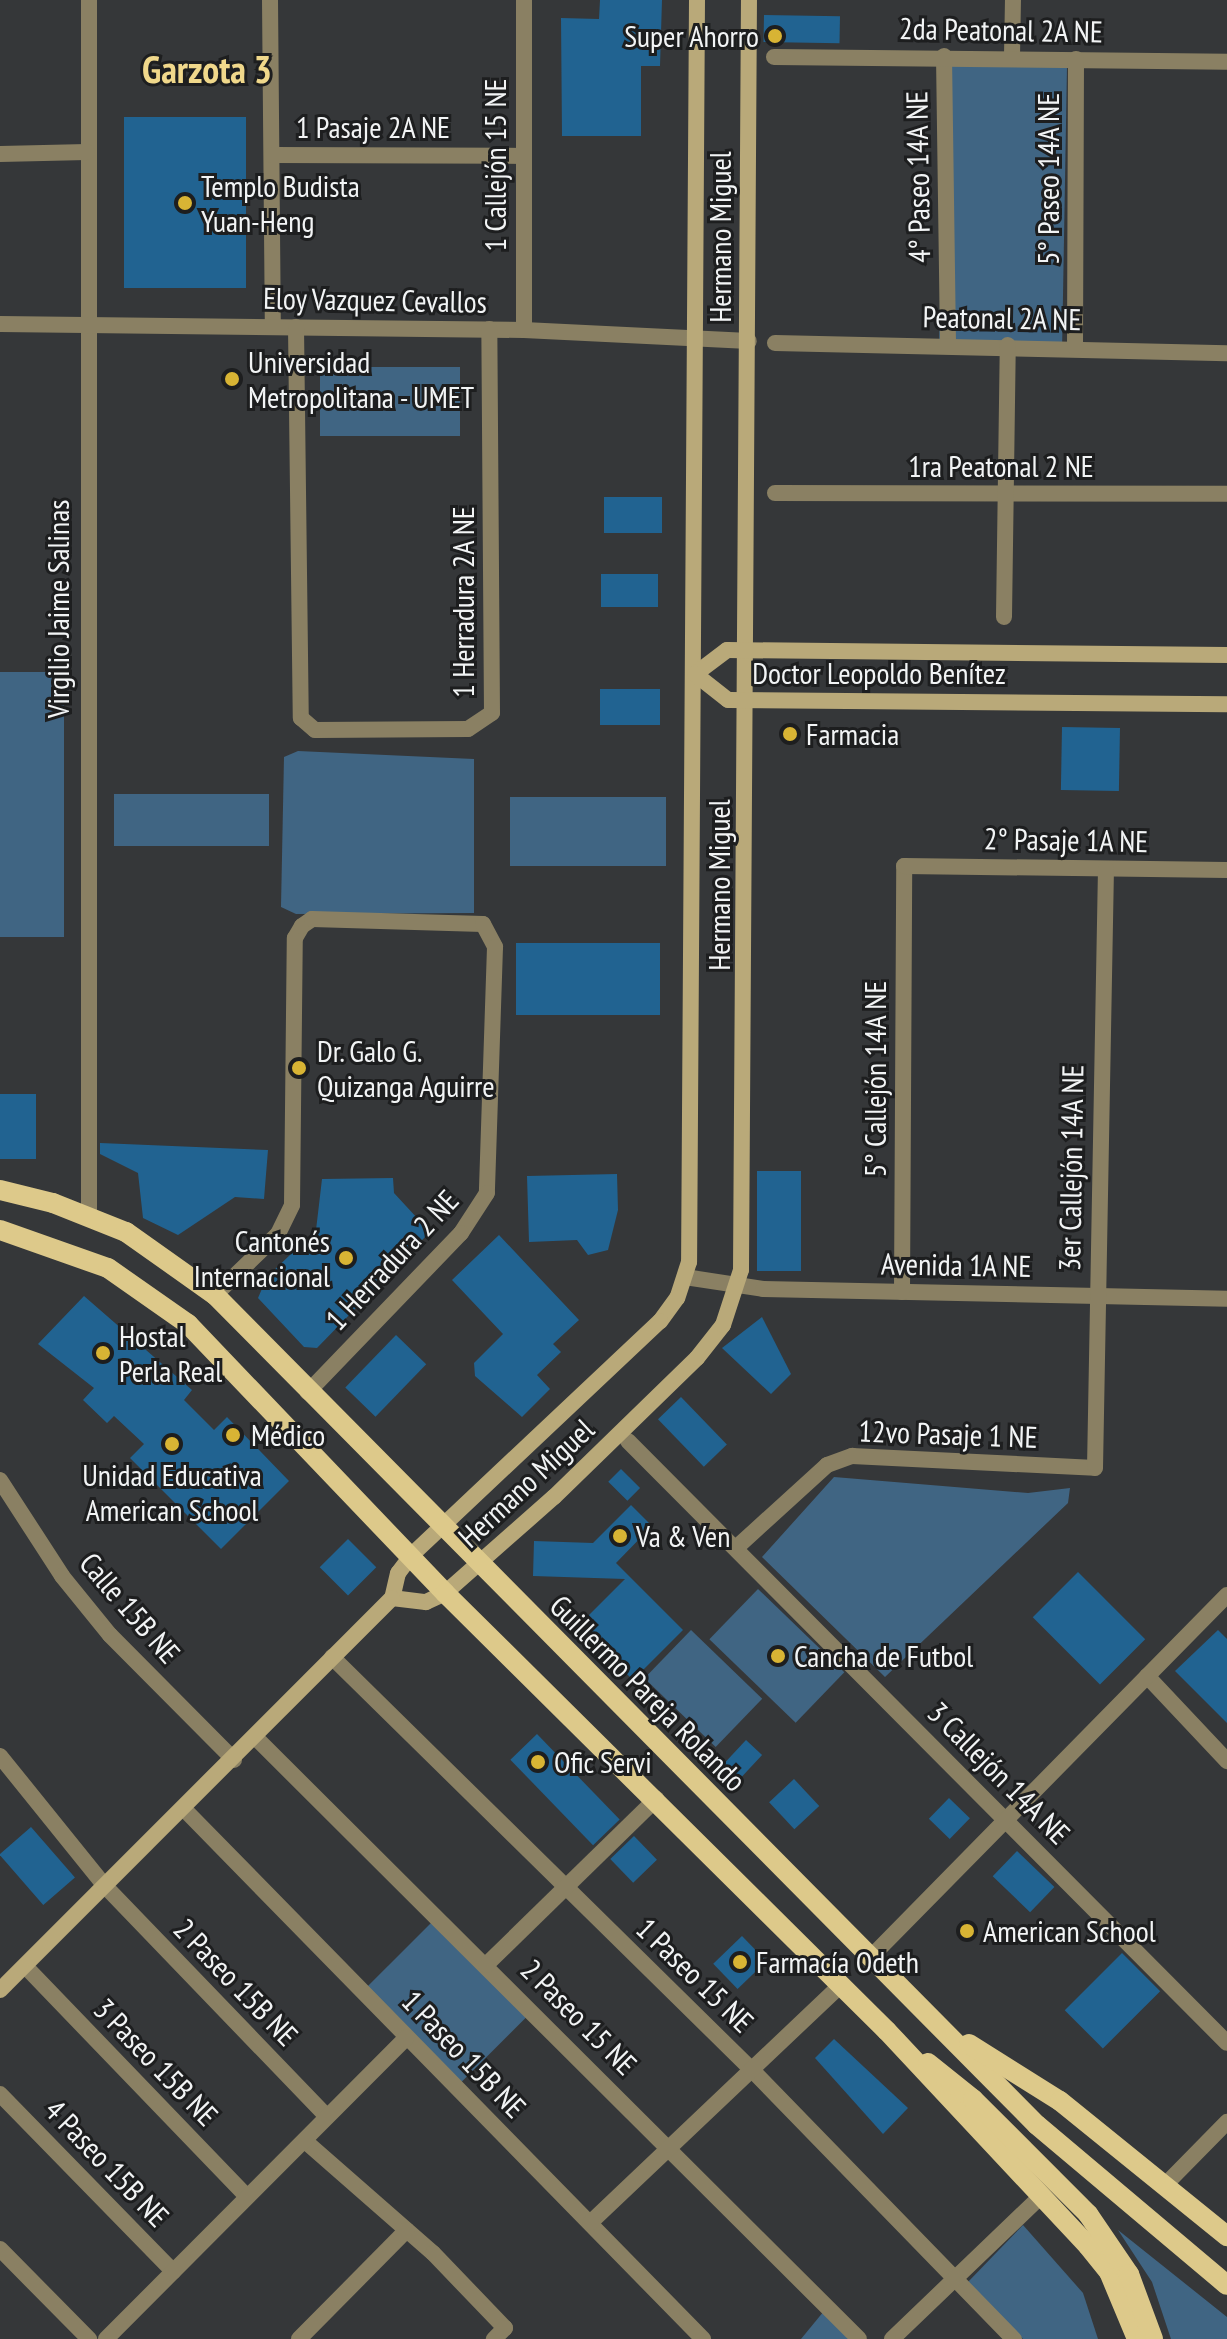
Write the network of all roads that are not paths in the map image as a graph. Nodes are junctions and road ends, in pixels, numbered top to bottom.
1 (89, 0) edge
2 (270, 0) edge
3 (524, 0) edge
4 (697, 0) edge
5 (749, 0) edge
6 (1013, 0) edge
7 (944, 56) junction
8 (1012, 56) junction
9 (774, 57) dead end
10 (1076, 59) junction
11 (1227, 62) edge
12 (87, 152) junction
13 (0, 154) edge
14 (272, 155) junction
15 (523, 156) junction
16 (0, 324) edge
17 (86, 325) junction
18 (273, 327) junction
19 (296, 327) junction
20 (489, 329) junction
21 (524, 330) junction
22 (696, 340) junction
23 (749, 341) junction
24 (775, 343) dead end
25 (948, 345) junction
26 (1008, 345) junction
27 (1075, 347) junction
28 (1227, 353) edge
29 (775, 493) dead end
30 (1007, 494) junction
31 (1227, 494) edge
32 (1004, 617) dead end
33 (748, 650) junction
34 (1227, 655) edge
35 (695, 674) junction
36 (748, 700) junction
37 (1227, 704) edge
38 (904, 866) joint
39 (1106, 869) junction
40 (1227, 870) edge
41 (0, 1190) edge
42 (89, 1217) junction
43 (0, 1230) edge
44 (685, 1277) junction
45 (737, 1288) junction
46 (902, 1292) junction
47 (215, 1295) junction
48 (1096, 1296) junction
49 (1227, 1299) edge
50 (308, 1392) junction
51 (628, 1441) dead end
52 (1095, 1468) joint
53 (0, 1480) edge
54 (441, 1529) junction
55 (737, 1547) junction
56 (411, 1556) junction
57 (479, 1567) junction
58 (445, 1593) junction
59 (1227, 1595) edge
60 (392, 1598) junction
61 (332, 1657) junction
62 (1147, 1676) junction
63 (256, 1738) junction
64 (0, 1756) edge
65 (234, 1760) junction
66 (1227, 1761) edge
67 (656, 1799) junction
68 (184, 1809) junction
69 (1005, 1818) junction
70 (105, 1886) junction
71 (565, 1887) junction
72 (870, 1958) junction
73 (486, 1965) junction
74 (25, 1966) junction
75 (841, 1985) junction
76 (0, 1990) edge
77 (915, 2003) junction
78 (887, 2031) junction
79 (407, 2037) junction
80 (1227, 2043) edge
81 (752, 2070) junction
82 (0, 2094) edge
83 (327, 2117) junction
84 (1227, 2122) edge
85 (305, 2141) junction
86 (670, 2147) junction
87 (1164, 2186) junction
88 (1041, 2196) junction
89 (247, 2197) junction
90 (590, 2223) junction
91 (407, 2230) junction
92 (1227, 2236) edge
93 (0, 2249) edge
94 (173, 2271) junction
95 (953, 2281) junction
96 (1227, 2285) edge
97 (89, 2339) edge
98 (106, 2339) edge
99 (299, 2339) edge
100 (494, 2339) edge
101 (703, 2339) edge
102 (859, 2339) edge
103 (892, 2339) edge
104 (1014, 2339) edge
105 (1137, 2339) edge
106 (1153, 2339) edge

1 - 12 street, Virgilio Jaime Salinas
2 - 14 street
3 - 15 street, 1 Callejón 15 NE
4 - 22 street, Hermano Miguel
5 - 23 street, Hermano Miguel
6 - 8 street, 5° Paseo 14A NE
7 - 8 street, 2da Peatonal 2A NE
7 - 9 street, 2da Peatonal 2A NE
7 - 25 street, 4° Paseo 14A NE
8 - 10 street, 2da Peatonal 2A NE
10 - 11 street, 2da Peatonal 2A NE
10 - 27 street, 5° Paseo 14A NE
12 - 13 street
12 - 17 street, Virgilio Jaime Salinas
14 - 15 street, 1 Pasaje 2A NE
14 - 18 street
15 - 21 street, 1 Callejón 15 NE
16 - 17 street, Eloy Vazquez Cevallos
17 - 18 street, Eloy Vazquez Cevallos
17 - 42 street, Virgilio Jaime Salinas
18 - 19 street, Eloy Vazquez Cevallos
19 - 20 street, Eloy Vazquez Cevallos
19 - 20 street, 1 Herradura 2A NE
20 - 21 street, Eloy Vazquez Cevallos
21 - 22 street, Eloy Vazquez Cevallos
22 - 23 street, Eloy Vazquez Cevallos
22 - 35 street, Hermano Miguel
23 - 33 street, Hermano Miguel
24 - 25 street, Peatonal 2A NE
25 - 26 street, Peatonal 2A NE
26 - 27 street, Peatonal 2A NE
26 - 30 street
27 - 28 street, Peatonal 2A NE
29 - 30 street, 1ra Peatonal 2 NE
30 - 31 street, 1ra Peatonal 2 NE
30 - 32 street
33 - 34 street, Doctor Leopoldo Benítez
33 - 35 street, Doctor Leopoldo Benítez
33 - 36 street, Hermano Miguel
35 - 36 street, Doctor Leopoldo Benítez
35 - 44 street, Hermano Miguel
36 - 37 street, Doctor Leopoldo Benítez
36 - 45 street, Hermano Miguel
38 - 39 street, 2° Pasaje 1A NE
38 - 46 street, 5° Callejón 14A NE
39 - 40 street, 2° Pasaje 1A NE
39 - 48 street, 3er Callejón 14A NE
41 - 42 main road, Guillermo Pareja Rolando
42 - 47 main road, Guillermo Pareja Rolando
43 - 56 main road
44 - 45 street, Avenida 1A NE
44 - 54 street, Hermano Miguel
45 - 46 street, Avenida 1A NE
45 - 57 street, Hermano Miguel
46 - 48 street, Avenida 1A NE
47 - 50 main road, Guillermo Pareja Rolando
47 - 50 street, 1 Herradura 2 NE
48 - 49 street, Avenida 1A NE
48 - 52 street, 3er Callejón 14A NE
50 - 54 main road, Guillermo Pareja Rolando
51 - 55 street, 3 Callejón 14A NE
52 - 55 street, 12vo Pasaje 1 NE
53 - 65 street, Calle 15B NE
54 - 56 street, Hermano Miguel
54 - 57 main road, Guillermo Pareja Rolando
55 - 69 street, 3 Callejón 14A NE
56 - 58 main road
56 - 60 street, Hermano Miguel
57 - 58 street, Hermano Miguel
57 - 72 main road, Guillermo Pareja Rolando
58 - 60 street, Hermano Miguel
58 - 67 main road
59 - 62 street
60 - 61 street, Hermano Miguel
61 - 63 street, Hermano Miguel
61 - 71 street, 1 Paseo 15 NE
62 - 66 street
62 - 69 street
63 - 65 street, Hermano Miguel
63 - 73 street, 2 Paseo 15 NE
64 - 70 street, 2 Paseo 15B NE
65 - 68 street, Hermano Miguel
67 - 71 street
67 - 75 main road
68 - 70 street, Hermano Miguel
68 - 79 street, 1 Paseo 15B NE
69 - 72 street
69 - 80 street, 3 Callejón 14A NE
70 - 74 street, Hermano Miguel
70 - 83 street, 2 Paseo 15B NE
71 - 73 street
71 - 81 street, 1 Paseo 15 NE
72 - 77 main road, Guillermo Pareja Rolando
73 - 86 street, 2 Paseo 15 NE
74 - 76 street, Hermano Miguel
74 - 89 street, 3 Paseo 15B NE
75 - 78 main road
75 - 81 street
77 - 87 main road
77 - 96 main road, Guillermo Pareja Rolando
78 - 88 main road
78 - 106 main road
79 - 83 street
79 - 90 street, 1 Paseo 15B NE
81 - 86 street
81 - 95 street, 1 Paseo 15 NE
82 - 94 street, 4 Paseo 15B NE
83 - 85 street
84 - 87 street
85 - 89 street
85 - 91 street
86 - 90 street
86 - 102 street, 2 Paseo 15 NE
87 - 92 main road
88 - 95 street
88 - 105 main road
89 - 94 street
90 - 101 street, 1 Paseo 15B NE
91 - 99 street
91 - 100 street
93 - 97 street
94 - 98 street
95 - 103 street
95 - 104 street, 1 Paseo 15 NE

